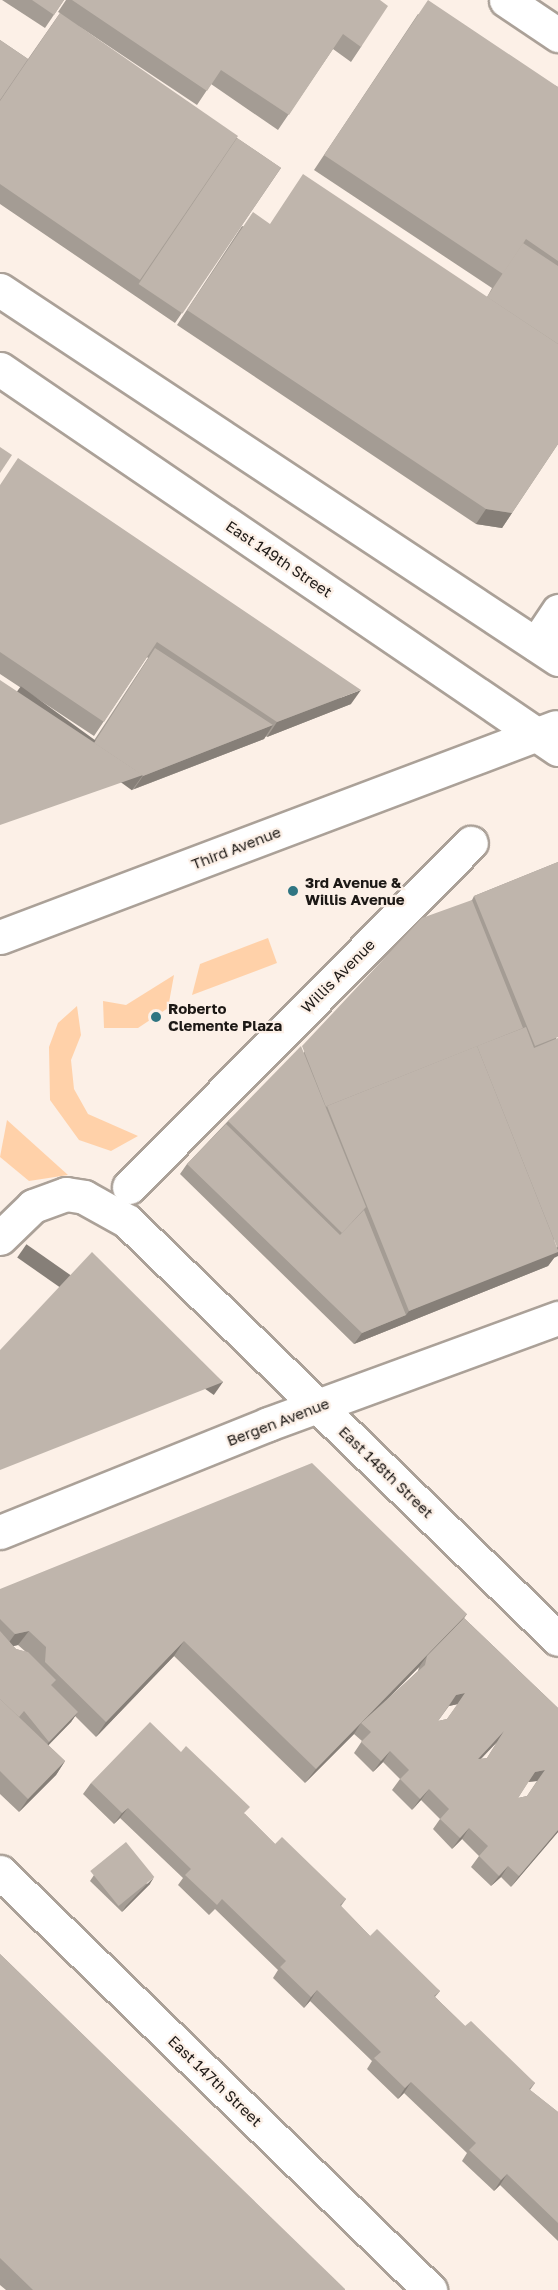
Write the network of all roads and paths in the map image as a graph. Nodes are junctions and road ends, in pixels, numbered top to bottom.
1 (506, 0) edge
2 (558, 35) edge
3 (0, 290) edge
4 (0, 369) edge
5 (558, 611) edge
6 (547, 652) edge
7 (552, 736) edge
8 (471, 843) dead end
9 (0, 937) edge
10 (118, 1198) junction
11 (0, 1238) edge
12 (558, 1318) edge
13 (318, 1406) junction
14 (0, 1532) edge
15 (558, 1639) edge
16 (0, 1872) edge
17 (430, 2290) edge

1 - 2 main road
3 - 6 main road
4 - 7 main road, East 149th Street
5 - 6 main road
7 - 9 main road, Third Avenue
8 - 10 main road, Willis Avenue
10 - 11 main road
10 - 13 main road, East 148th Street
12 - 13 main road, Bergen Avenue
13 - 14 main road, Bergen Avenue
13 - 15 main road, East 148th Street
16 - 17 main road, East 147th Street

